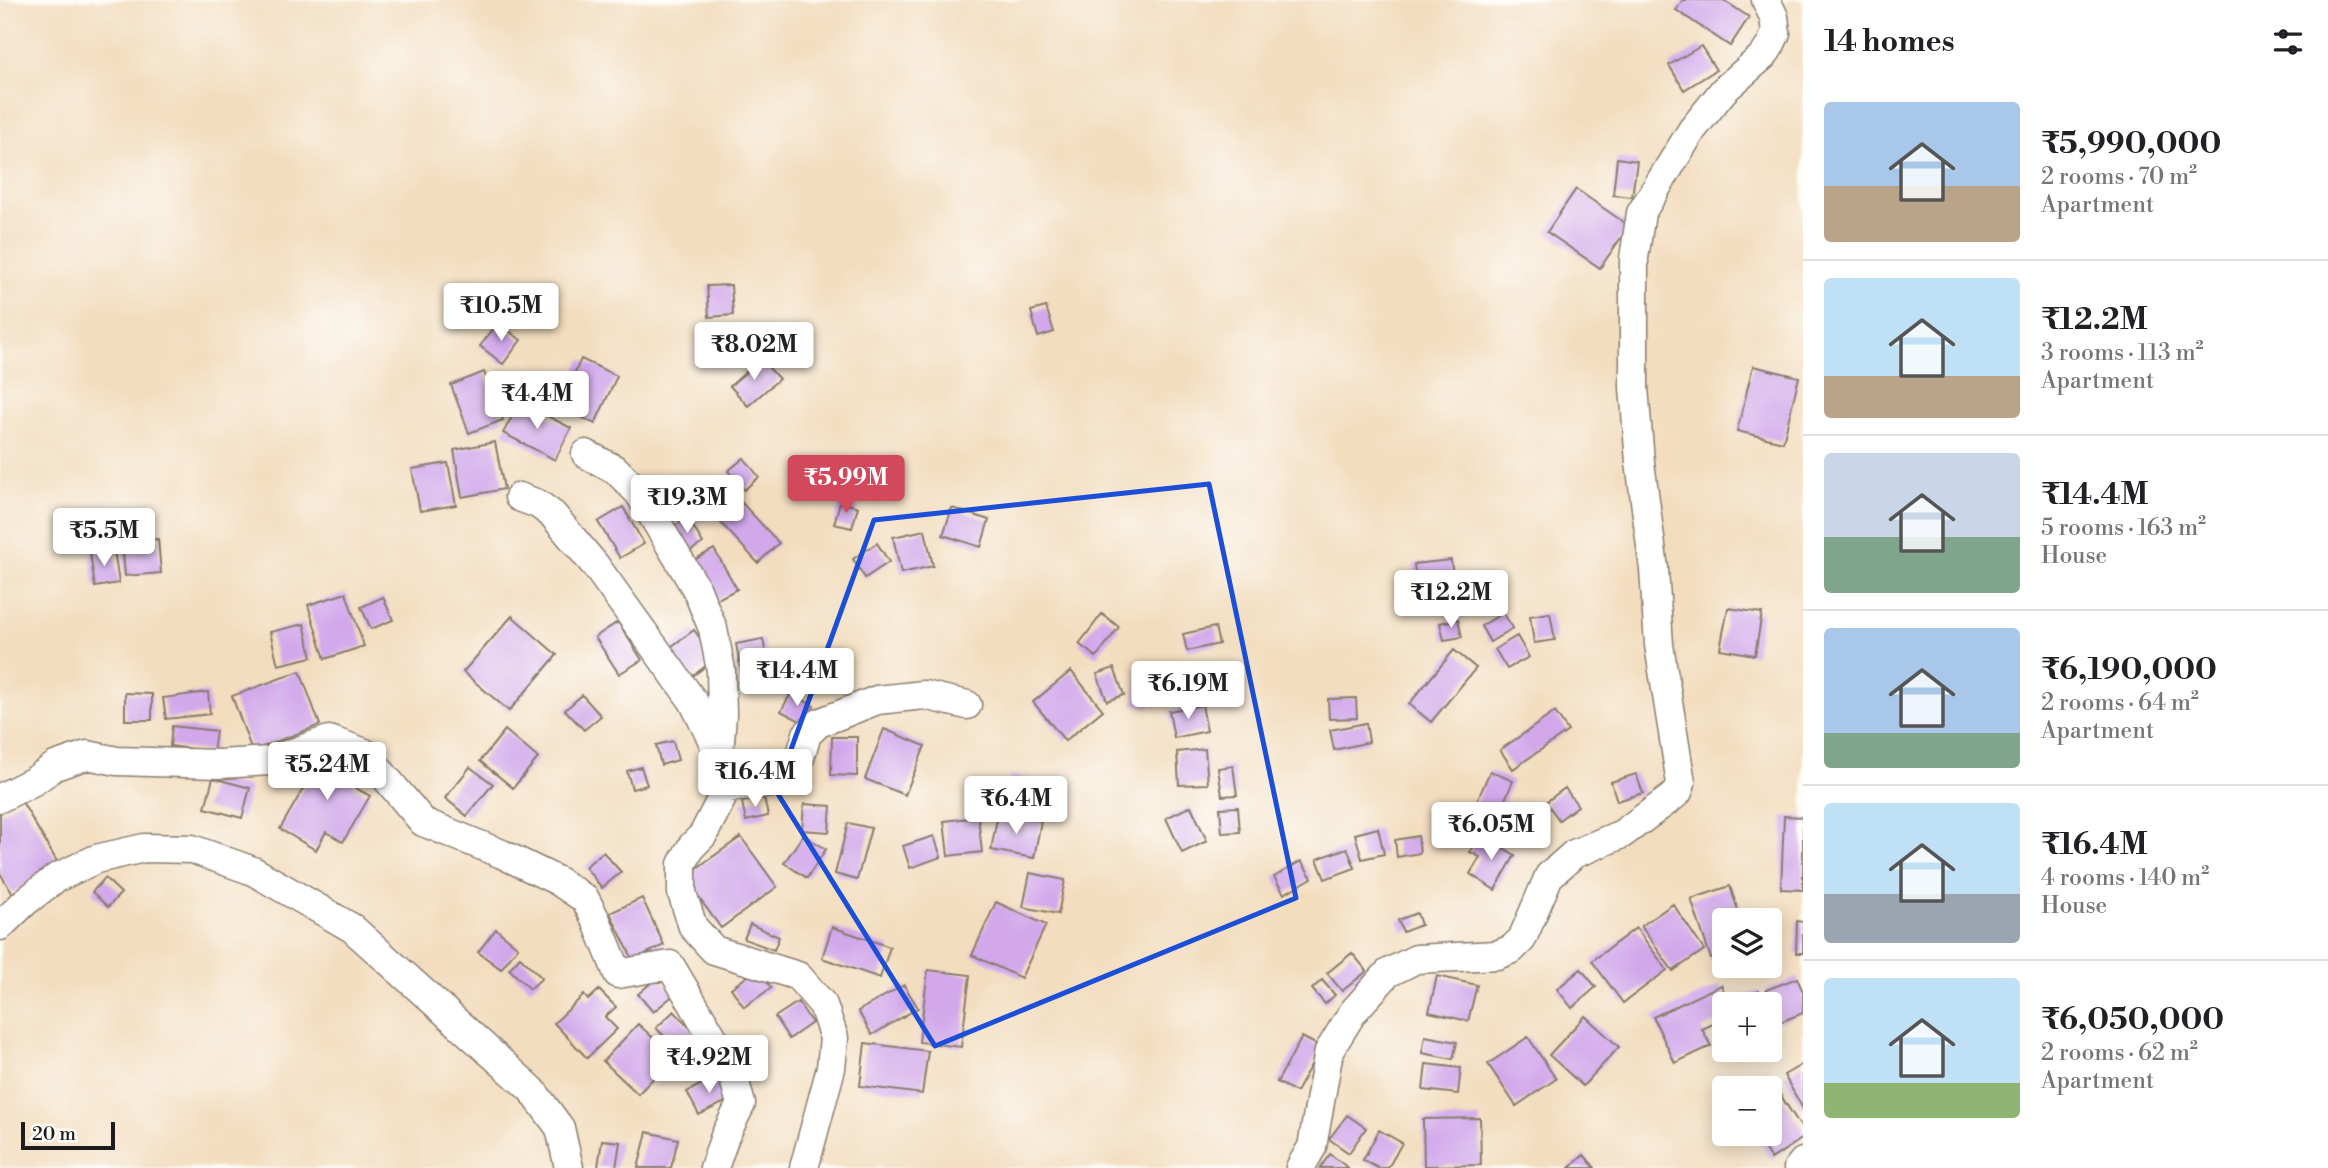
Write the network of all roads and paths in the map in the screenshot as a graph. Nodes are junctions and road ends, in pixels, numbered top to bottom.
1 (1766, 0) edge
2 (586, 454) dead end
3 (519, 497) dead end
4 (967, 705) dead end
5 (719, 754) junction
6 (727, 788) junction
7 (0, 798) edge
8 (0, 926) edge
9 (1803, 1162) edge
10 (569, 1168) edge
11 (714, 1168) edge
12 (804, 1168) edge
13 (1300, 1168) edge
14 (1798, 1168) edge

1 - 13 street
2 - 5 street
3 - 5 street
4 - 6 street
5 - 6 street
6 - 12 street
7 - 11 street
8 - 10 street
9 - 14 street

